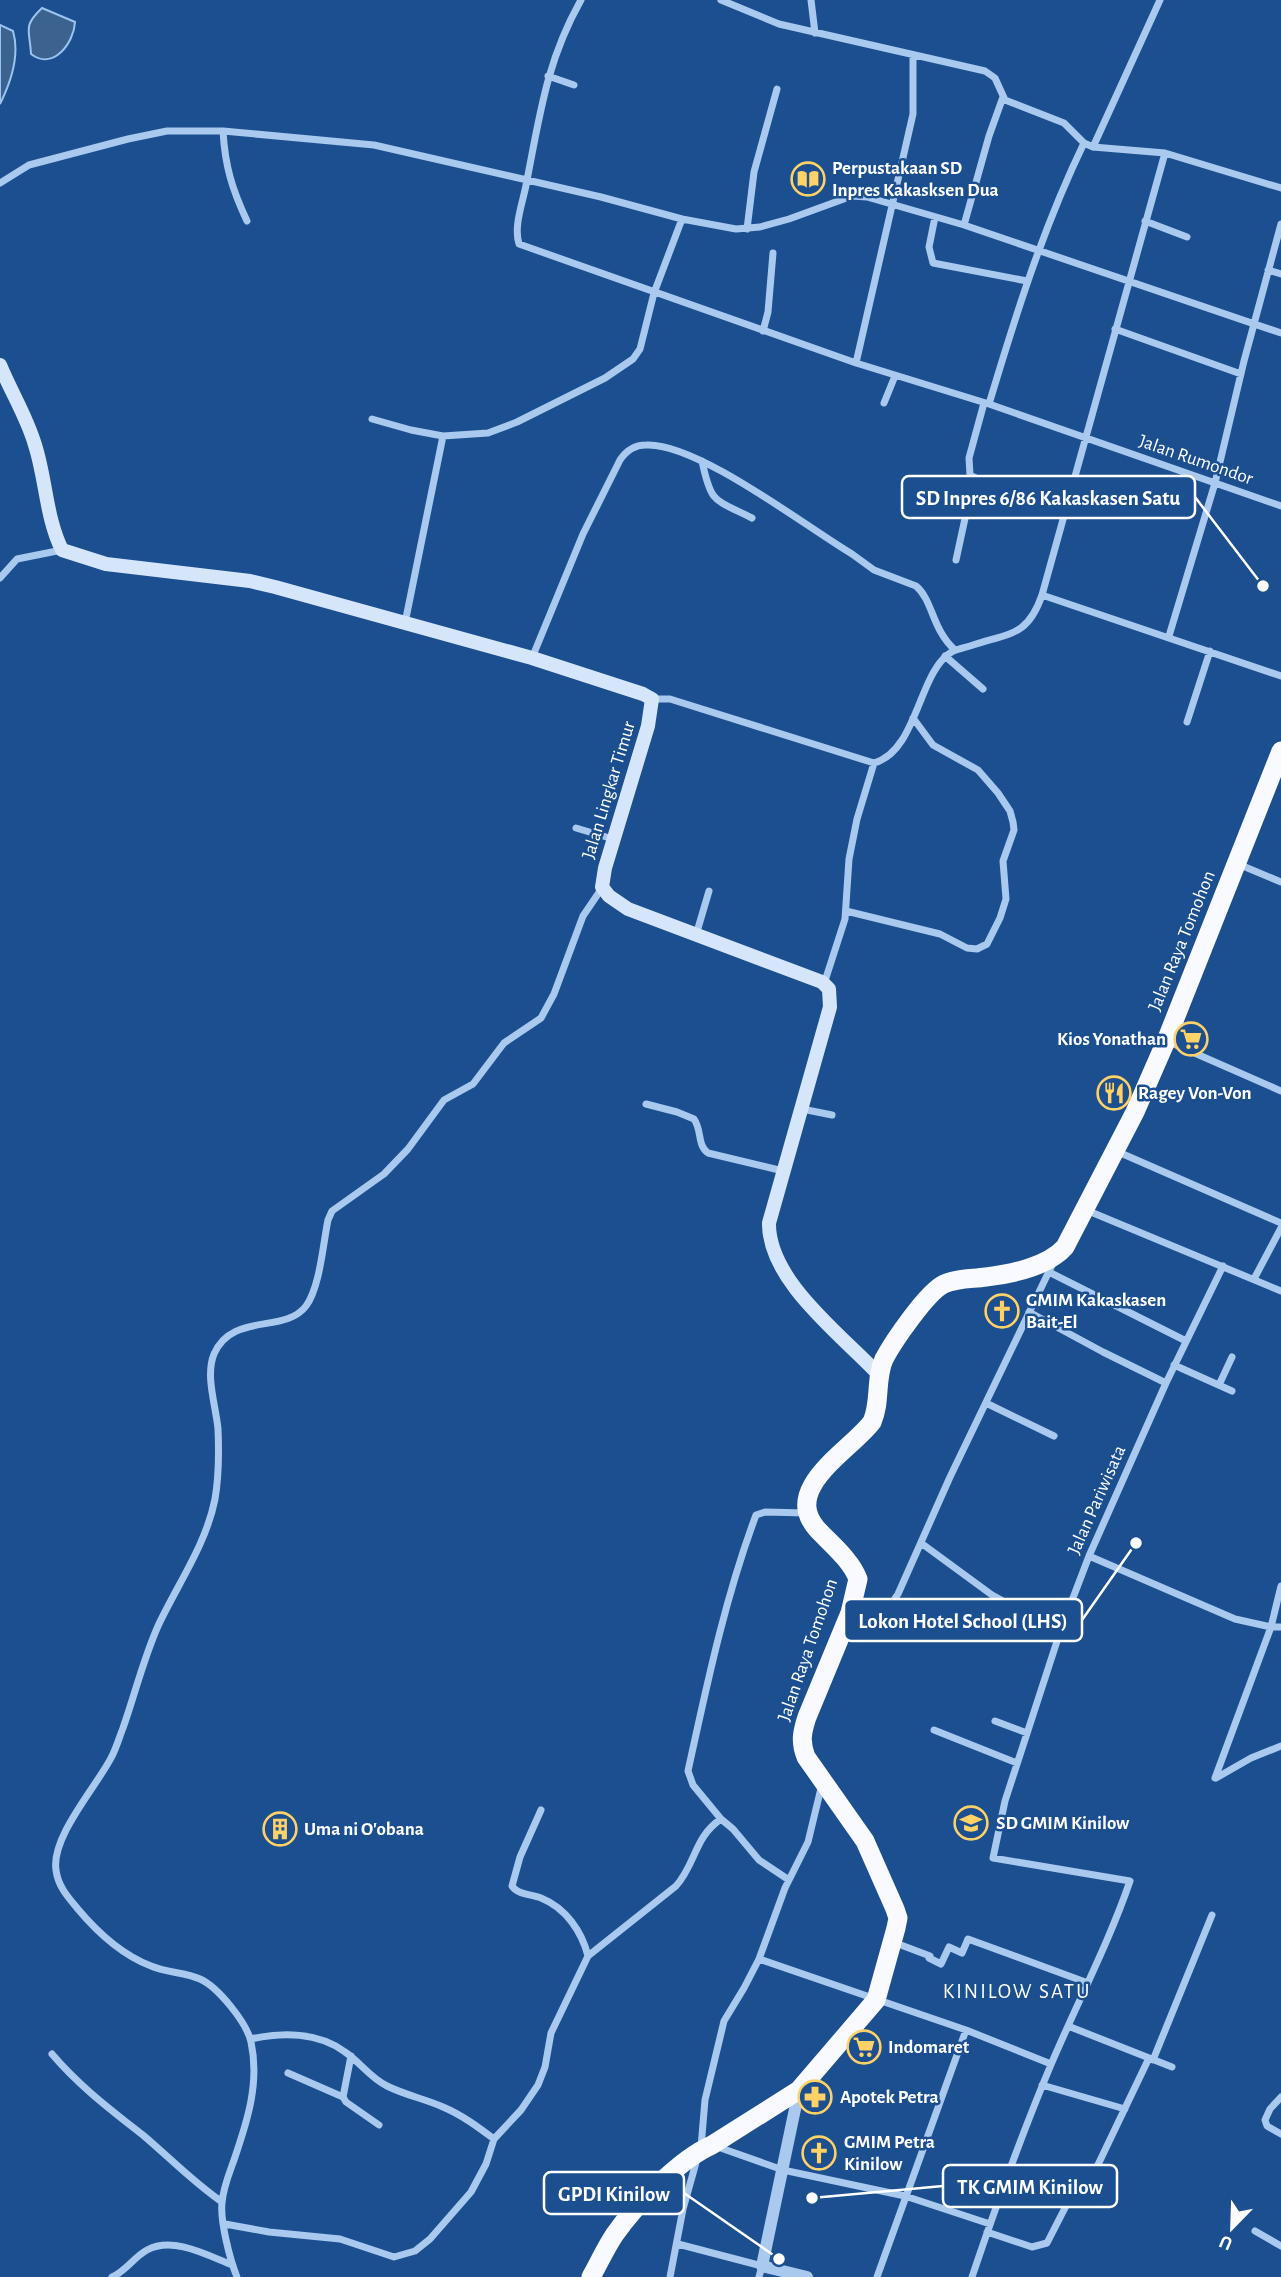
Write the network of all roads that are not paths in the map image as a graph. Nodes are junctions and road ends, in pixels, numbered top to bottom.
1 (581, 0) edge
2 (721, 0) edge
3 (810, 0) edge
4 (1160, 0) edge
5 (815, 33) junction
6 (913, 55) junction
7 (548, 76) junction
8 (574, 85) dead end
9 (777, 89) dead end
10 (1003, 97) junction
11 (223, 131) junction
12 (1084, 143) junction
13 (1093, 147) junction
14 (1165, 153) junction
15 (528, 179) junction
16 (0, 183) edge
17 (1281, 188) edge
18 (891, 204) junction
19 (935, 216) junction
20 (682, 219) junction
21 (247, 221) dead end
22 (1145, 222) junction
23 (1281, 224) edge
24 (964, 225) junction
25 (747, 229) junction
26 (1187, 237) dead end
27 (1038, 250) junction
28 (773, 253) dead end
29 (1268, 270) junction
30 (1281, 274) edge
31 (1128, 280) junction
32 (1027, 281) junction
33 (654, 293) junction
34 (1254, 324) junction
35 (1115, 329) junction
36 (763, 331) junction
37 (1281, 333) edge
38 (856, 363) junction
39 (0, 365) edge
40 (1241, 374) junction
41 (895, 376) junction
42 (884, 403) dead end
43 (987, 404) junction
44 (372, 419) dead end
45 (443, 436) junction
46 (1086, 439) junction
47 (702, 461) junction
48 (974, 477) junction
49 (1215, 483) junction
50 (1067, 502) junction
51 (1278, 505) edge
52 (752, 518) dead end
53 (62, 550) junction
54 (956, 559) dead end
55 (0, 578) edge
56 (1042, 595) junction
57 (405, 623) junction
58 (1169, 636) junction
59 (954, 650) junction
60 (1210, 651) junction
61 (945, 656) junction
62 (532, 658) junction
63 (1281, 676) edge
64 (983, 689) dead end
65 (652, 699) junction
66 (913, 718) junction
67 (1187, 722) dead end
68 (1281, 751) edge
69 (874, 763) junction
70 (576, 828) dead end
71 (614, 839) junction
72 (1238, 863) junction
73 (1281, 881) edge
74 (602, 887) junction
75 (709, 891) dead end
76 (846, 911) junction
77 (696, 935) junction
78 (824, 985) junction
79 (1167, 1041) junction
80 (1281, 1091) edge
81 (646, 1104) dead end
82 (801, 1108) junction
83 (832, 1115) dead end
84 (1115, 1151) junction
85 (783, 1171) junction
86 (1085, 1209) junction
87 (1281, 1226) edge
88 (1053, 1264) junction
89 (1223, 1266) junction
90 (1254, 1279) junction
91 (1281, 1291) edge
92 (1029, 1312) junction
93 (1186, 1341) junction
94 (1232, 1357) dead end
95 (1174, 1366) junction
96 (872, 1368) junction
97 (1166, 1383) junction
98 (1219, 1385) junction
99 (1232, 1391) dead end
100 (986, 1403) junction
101 (1054, 1436) dead end
102 (807, 1513) junction
103 (921, 1543) junction
104 (1089, 1556) junction
105 (1281, 1586) edge
106 (850, 1613) junction
107 (1271, 1627) junction
108 (1281, 1628) edge
109 (1060, 1632) junction
110 (995, 1721) dead end
111 (934, 1730) dead end
112 (1027, 1733) junction
113 (1281, 1746) edge
114 (1017, 1763) junction
115 (823, 1780) junction
116 (541, 1810) dead end
117 (721, 1819) junction
118 (789, 1880) junction
119 (1212, 1915) dead end
120 (893, 1942) junction
121 (589, 1956) junction
122 (759, 1959) junction
123 (1088, 1983) junction
124 (876, 2000) junction
125 (1068, 2026) junction
126 (966, 2030) junction
127 (251, 2039) junction
128 (52, 2054) dead end
129 (351, 2056) junction
130 (1151, 2059) junction
131 (1051, 2064) junction
132 (1172, 2067) dead end
133 (288, 2073) dead end
134 (1042, 2085) junction
135 (799, 2090) junction
136 (344, 2097) junction
137 (1281, 2097) edge
138 (1125, 2109) junction
139 (379, 2125) dead end
140 (1281, 2134) edge
141 (494, 2139) junction
142 (706, 2148) junction
143 (783, 2170) junction
144 (905, 2196) junction
145 (222, 2202) junction
146 (225, 2224) junction
147 (988, 2228) junction
148 (1255, 2231) dead end
149 (678, 2244) junction
150 (1281, 2246) edge
151 (232, 2265) junction
152 (760, 2271) edge
153 (112, 2277) edge
154 (237, 2277) edge
155 (590, 2277) edge
156 (670, 2277) edge
157 (807, 2277) edge
158 (877, 2277) edge
159 (972, 2277) edge

1 - 7 street
2 - 5 street
3 - 5 street
4 - 13 street
5 - 6 street
6 - 10 street
6 - 18 street
7 - 8 street
7 - 15 street
9 - 25 street
10 - 12 street
10 - 24 street
11 - 15 street
11 - 16 street
11 - 21 street
12 - 13 street
12 - 27 street
13 - 14 street
14 - 17 street
14 - 22 street
15 - 20 street
15 - 33 street, Jalan Rumondor
18 - 19 street
18 - 25 street
18 - 38 street
19 - 24 street
19 - 32 street
20 - 25 street
20 - 33 street
22 - 26 street
22 - 31 street
23 - 29 street
24 - 27 street
27 - 31 street
27 - 32 street
28 - 36 street
29 - 30 street
29 - 34 street
31 - 34 street
31 - 35 street
32 - 43 street
33 - 36 street, Jalan Rumondor
33 - 45 street
34 - 37 street
34 - 40 street
35 - 40 street
35 - 46 street
36 - 38 street, Jalan Rumondor
38 - 41 street, Jalan Rumondor
39 - 53 main road
40 - 49 street
41 - 42 street
41 - 43 street, Jalan Rumondor
43 - 46 street, Jalan Rumondor
43 - 48 street
44 - 45 street
45 - 57 street
46 - 49 street, Jalan Rumondor
46 - 50 street
47 - 52 street
47 - 59 street
47 - 62 street
48 - 50 street
48 - 54 street
49 - 51 street, Jalan Rumondor
49 - 58 street
50 - 56 street
53 - 55 street
53 - 57 main road, Jalan Lingkar Timur
56 - 58 street
56 - 59 street
57 - 62 main road, Jalan Lingkar Timur
58 - 60 street
59 - 61 street
60 - 63 street
60 - 67 street
61 - 64 street
61 - 66 street
62 - 65 main road, Jalan Lingkar Timur
65 - 69 street
65 - 71 main road, Jalan Lingkar Timur
66 - 69 street
66 - 76 street
68 - 72 highway, Jalan Raya Tomohon
69 - 76 street
70 - 71 street
71 - 74 main road, Jalan Lingkar Timur
72 - 73 street
72 - 79 highway, Jalan Raya Tomohon
74 - 77 main road, Jalan Lingkar Timur
74 - 127 street
75 - 77 street
76 - 78 street
77 - 78 main road, Jalan Lingkar Timur
78 - 82 main road
79 - 80 street
79 - 84 highway, Jalan Raya Tomohon
81 - 85 street
82 - 83 street
82 - 85 main road
84 - 86 highway, Jalan Raya Tomohon
84 - 87 street
85 - 96 main road
86 - 88 highway, Jalan Raya Tomohon
86 - 89 street
87 - 90 street
88 - 92 street
88 - 93 street
88 - 96 highway
89 - 90 street
89 - 93 street, Jalan Pariwisata
90 - 91 street
92 - 97 street
92 - 100 street
93 - 95 street, Jalan Pariwisata
94 - 98 street
95 - 97 street, Jalan Pariwisata
95 - 98 street
96 - 102 highway
97 - 104 street, Jalan Pariwisata
98 - 99 street
100 - 101 street
100 - 103 street
102 - 106 highway, Jalan Raya Tomohon
102 - 117 street
103 - 106 street
103 - 109 street
104 - 107 street
104 - 109 street, Jalan Pariwisata
105 - 107 street
106 - 115 highway, Jalan Raya Tomohon
107 - 108 street
107 - 113 street
109 - 112 street, Jalan Pariwisata
110 - 112 street
111 - 114 street
112 - 114 street, Jalan Pariwisata
114 - 123 street, Jalan Pariwisata
115 - 118 street
115 - 120 highway, Jalan Raya Tomohon
116 - 121 street
117 - 118 street
117 - 121 street
118 - 122 street
119 - 130 street
120 - 123 street
120 - 124 highway, Jalan Raya Tomohon
121 - 141 street
122 - 124 street
122 - 142 street
123 - 125 street
124 - 126 street
124 - 135 highway, Jalan Raya Tomohon
125 - 130 street
125 - 131 street
126 - 131 street
126 - 144 street
127 - 129 street
127 - 145 street
128 - 145 street
129 - 136 street
129 - 141 street
130 - 132 street
130 - 138 street
131 - 134 street
133 - 136 street
134 - 138 street
134 - 147 street
135 - 142 highway, Jalan Raya Tomohon
135 - 143 street
136 - 139 street
137 - 140 street
138 - 147 street
141 - 146 street
142 - 143 street
142 - 149 street
142 - 155 highway, Jalan Raya Tomohon
143 - 144 street
143 - 152 street
144 - 147 street
144 - 158 street
145 - 146 street
146 - 151 street
147 - 159 street
148 - 150 street
149 - 152 street
149 - 156 street
151 - 153 street
151 - 154 street
152 - 157 street

